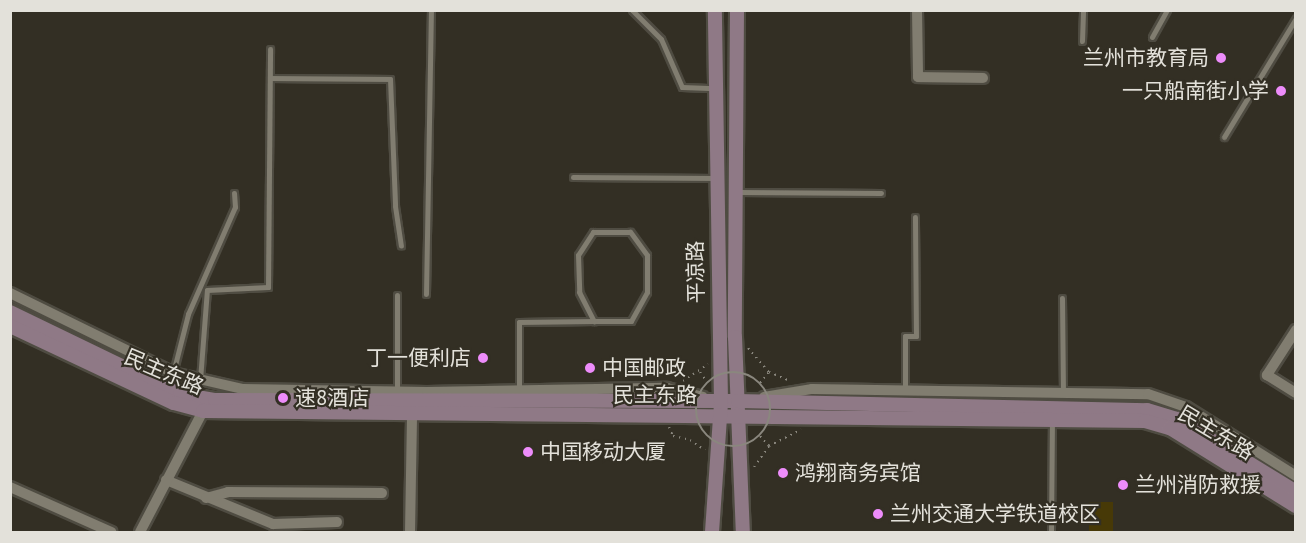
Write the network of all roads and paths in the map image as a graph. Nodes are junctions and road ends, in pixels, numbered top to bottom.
1 (431, 10) edge
2 (632, 10) edge
3 (715, 10) edge
4 (737, 10) edge
5 (917, 10) edge
6 (1083, 10) edge
7 (1167, 10) edge
8 (1296, 18) edge
9 (1152, 37) dead end
10 (1082, 41) dead end
11 (270, 49) dead end
12 (270, 78) junction
13 (983, 78) dead end
14 (715, 88) junction
15 (1224, 137) dead end
16 (573, 177) dead end
17 (716, 178) junction
18 (738, 192) junction
19 (234, 193) dead end
20 (881, 193) dead end
21 (915, 217) dead end
22 (401, 246) dead end
23 (10, 293) edge
24 (426, 294) dead end
25 (397, 295) dead end
26 (1062, 298) dead end
27 (10, 312) edge
28 (594, 321) junction
29 (10, 326) edge
30 (1296, 330) edge
31 (735, 337) junction
32 (124, 346) junction
33 (117, 362) junction
34 (700, 372) dead end
35 (173, 373) junction
36 (200, 381) junction
37 (707, 382) junction
38 (760, 383) junction
39 (905, 391) junction
40 (397, 392) junction
41 (519, 392) junction
42 (1064, 393) junction
43 (1296, 393) edge
44 (738, 401) junction
45 (721, 409) junction
46 (203, 411) junction
47 (412, 416) junction
48 (663, 417) junction
49 (740, 417) junction
50 (814, 418) junction
51 (1052, 420) junction
52 (706, 435) junction
53 (760, 436) junction
54 (769, 446) junction
55 (743, 475) junction
56 (1296, 476) edge
57 (166, 480) junction
58 (10, 487) edge
59 (1296, 492) edge
60 (382, 493) dead end
61 (206, 498) junction
62 (1296, 506) edge
63 (337, 522) dead end
64 (111, 532) edge
65 (140, 532) edge
66 (410, 532) edge
67 (712, 532) edge
68 (743, 532) edge
69 (1051, 532) edge

1 - 24 lane
2 - 14 lane
3 - 14 main road, 平凉路
4 - 18 main road, 平凉路
5 - 13 street
6 - 10 lane
7 - 9 lane
8 - 15 lane
11 - 12 lane
12 - 22 lane
12 - 36 lane
14 - 17 main road, 平凉路
16 - 17 lane
17 - 45 main road, 平凉路
18 - 20 lane
18 - 31 main road, 平凉路
19 - 35 lane
21 - 39 lane
23 - 32 street, 民主东路
25 - 40 lane
26 - 42 lane
27 - 33 main road, 民主东路
28 - 28 lane
28 - 41 lane
29 - 46 main road, 民主东路
30 - 43 street
31 - 38 path
31 - 44 main road, 平凉路
32 - 33 street
32 - 35 street, 民主东路
33 - 45 main road, 民主东路
34 - 37 path
35 - 36 street, 民主东路
36 - 40 street, 民主东路
37 - 38 path, bridge
37 - 52 path, bridge
38 - 53 path, bridge
39 - 42 street, 民主东路
39 - 44 street, 民主东路
40 - 41 street, 民主东路
41 - 45 street, 民主东路
42 - 56 street, 民主东路
44 - 45 main road, 民主东路
44 - 49 main road, 平凉路
44 - 59 main road, 民主东路
45 - 48 main road, 民主东路
45 - 49 main road, 民主东路
45 - 67 main road, 平凉路
46 - 47 main road, 民主东路
46 - 57 street
47 - 48 main road, 民主东路
47 - 66 street
48 - 52 path
49 - 50 main road, 民主东路
49 - 55 main road, 平凉路
50 - 51 main road, 民主东路
50 - 54 path
51 - 62 main road, 民主东路
51 - 69 lane
52 - 53 path, bridge
53 - 54 path
54 - 55 path
55 - 68 main road, 平凉路
57 - 61 street
57 - 65 street
58 - 64 street
60 - 61 street
61 - 63 street

